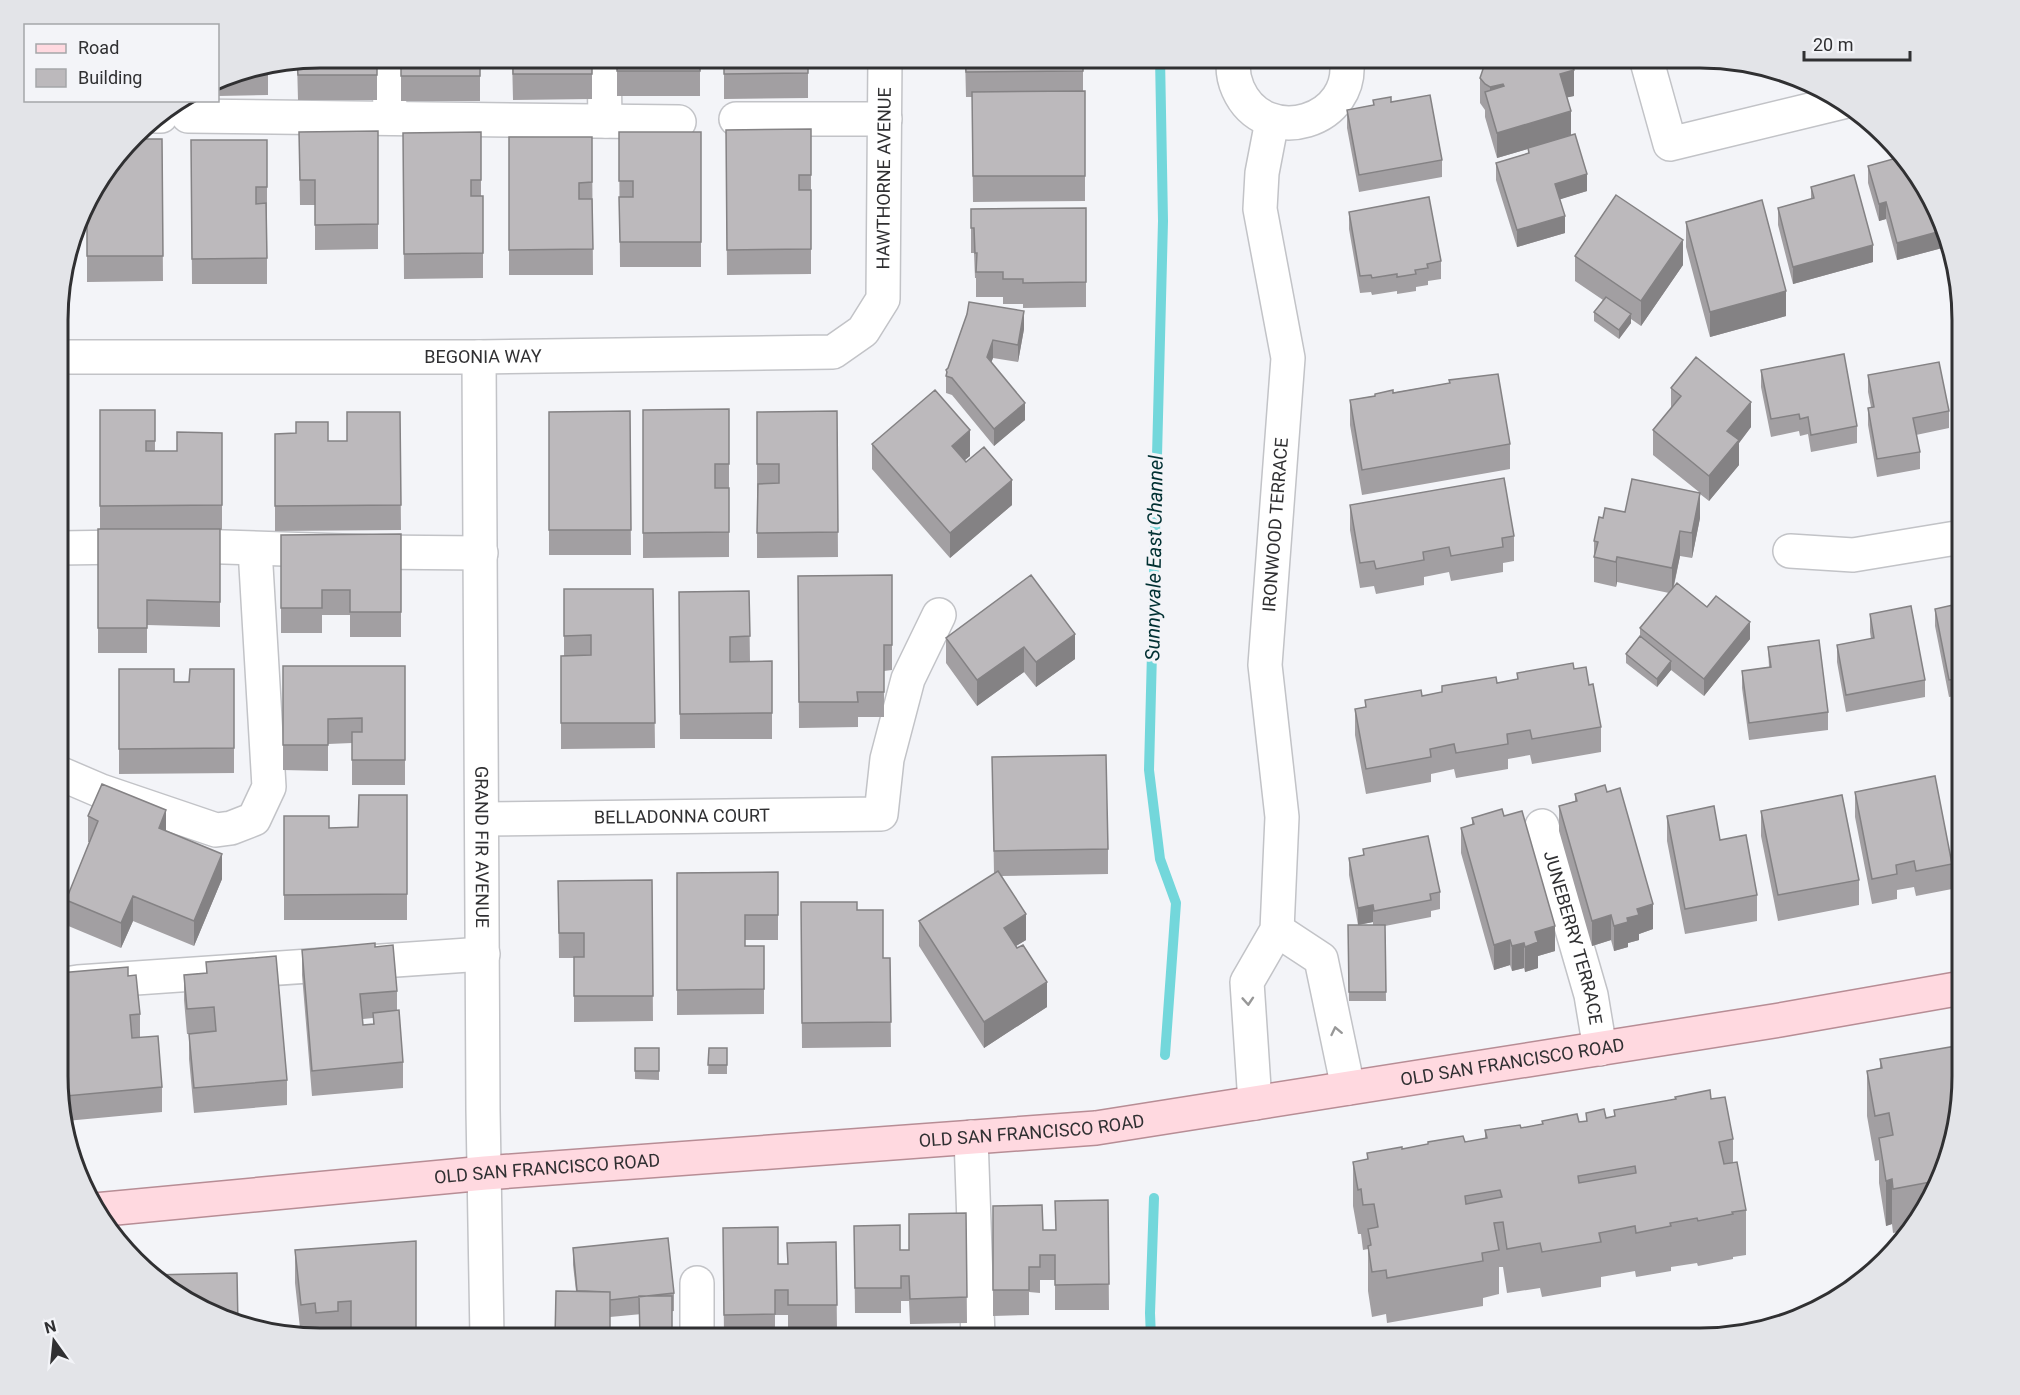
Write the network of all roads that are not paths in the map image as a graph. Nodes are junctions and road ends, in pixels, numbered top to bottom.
1 (389, 68) edge
2 (604, 68) edge
3 (885, 68) edge
4 (1234, 68) edge
5 (1346, 68) edge
6 (1649, 68) edge
7 (1832, 105) edge
8 (171, 116) edge
9 (390, 118) junction
10 (885, 118) junction
11 (736, 119) dead end
12 (605, 121) junction
13 (1272, 121) junction
14 (679, 122) dead end
15 (884, 299) joint
16 (68, 357) edge
17 (479, 357) junction
18 (1952, 539) edge
19 (68, 548) edge
20 (255, 549) junction
21 (1790, 551) dead end
22 (481, 554) junction
23 (939, 615) dead end
24 (68, 777) edge
25 (482, 819) junction
26 (1542, 826) dead end
27 (1277, 930) junction
28 (483, 954) junction
29 (68, 984) edge
30 (1952, 990) edge
31 (1600, 1049) junction
32 (1348, 1088) junction
33 (1255, 1103) junction
34 (971, 1137) junction
35 (485, 1173) junction
36 (106, 1209) edge
37 (697, 1283) dead end
38 (487, 1328) edge
39 (697, 1328) edge
40 (978, 1328) edge

1 - 9 street
2 - 12 street
3 - 10 street, HAWTHORNE AVENUE
4 - 13 street
5 - 13 street
6 - 7 street
8 - 9 street
9 - 12 street
10 - 11 street
10 - 15 street, HAWTHORNE AVENUE
12 - 14 street
13 - 27 street, IRONWOOD TERRACE
15 - 17 street, BEGONIA WAY
16 - 17 street, BEGONIA WAY
17 - 22 street, GRAND FIR AVENUE
18 - 21 street
19 - 20 street
20 - 22 street
20 - 24 street
22 - 25 street, GRAND FIR AVENUE
23 - 25 street, BELLADONNA COURT
25 - 28 street, GRAND FIR AVENUE
26 - 31 street, JUNEBERRY TERRACE
32 -> 27 street
27 -> 33 street, IRONWOOD TERRACE
28 - 29 street
28 - 35 street, GRAND FIR AVENUE
30 - 31 main road, OLD SAN FRANCISCO ROAD
31 - 32 main road, OLD SAN FRANCISCO ROAD
32 - 33 main road, OLD SAN FRANCISCO ROAD
33 - 34 main road, OLD SAN FRANCISCO ROAD
34 - 35 main road, OLD SAN FRANCISCO ROAD
34 - 40 street
35 - 36 main road, OLD SAN FRANCISCO ROAD
35 - 38 street, GRAND FIR AVENUE
37 - 39 street

